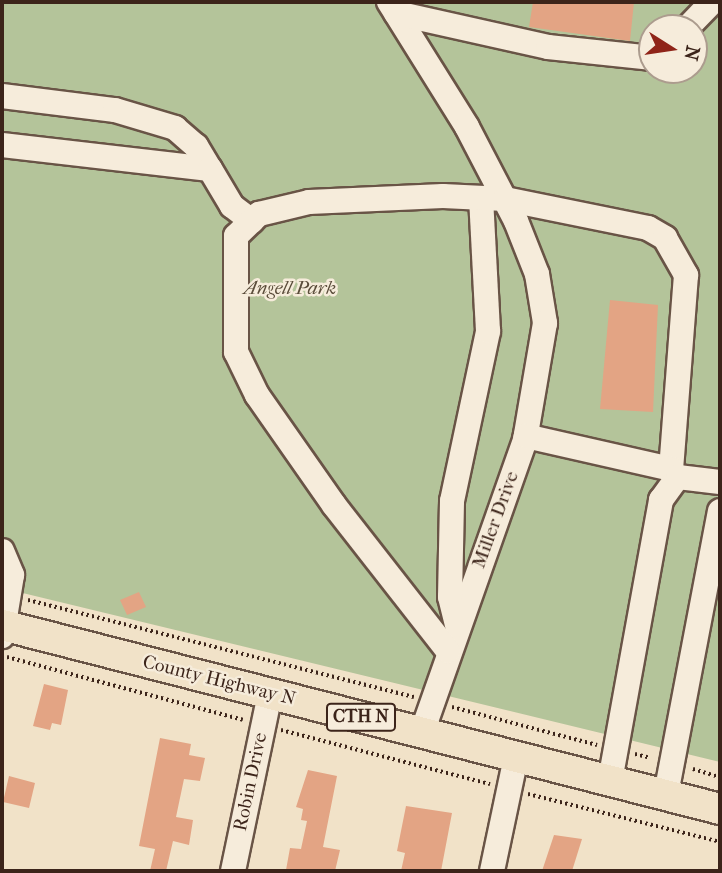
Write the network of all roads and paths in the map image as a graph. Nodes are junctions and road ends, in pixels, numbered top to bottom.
1 (392, 7) edge
2 (638, 57) edge
3 (2, 96) edge
4 (2, 145) edge
5 (210, 169) junction
6 (493, 198) junction
7 (252, 221) junction
8 (526, 436) junction
9 (720, 482) edge
10 (720, 511) edge
11 (2, 551) edge
12 (8, 596) junction
13 (457, 625) junction
14 (5, 636) edge
15 (448, 651) junction
16 (270, 694) junction
17 (429, 701) junction
18 (241, 719) dead end
19 (284, 731) dead end
20 (422, 733) junction
21 (617, 750) junction
22 (516, 757) junction
23 (671, 762) junction
24 (720, 777) edge
25 (610, 781) junction
26 (486, 783) dead end
27 (666, 794) junction
28 (533, 795) dead end
29 (720, 809) edge
30 (720, 842) edge
31 (233, 871) edge
32 (492, 871) edge

1 - 2 street
1 - 6 street, Miller Drive
3 - 5 street
4 - 5 street
5 - 7 street
6 - 7 street
6 - 8 street, Miller Drive
6 - 8 street
6 - 13 street
7 - 15 street
8 - 13 street, Miller Drive
9 - 21 street
10 - 23 street
11 - 12 street
12 - 14 street
12 - 17 path
13 - 15 street, Miller Drive
14 - 16 main road, County Highway N / CTH N
14 - 18 path
15 - 17 street, Miller Drive
16 - 20 main road, County Highway N / CTH N
16 - 31 street, Robin Drive
17 - 20 street, Miller Drive
17 - 21 path
19 - 26 path
20 - 22 main road, County Highway N / CTH N
21 - 23 path
21 - 25 street
22 - 25 main road, County Highway N / CTH N
22 - 32 street
23 - 24 path
23 - 27 street
25 - 27 main road, County Highway N / CTH N
27 - 29 main road, County Highway N / CTH N
28 - 30 path

